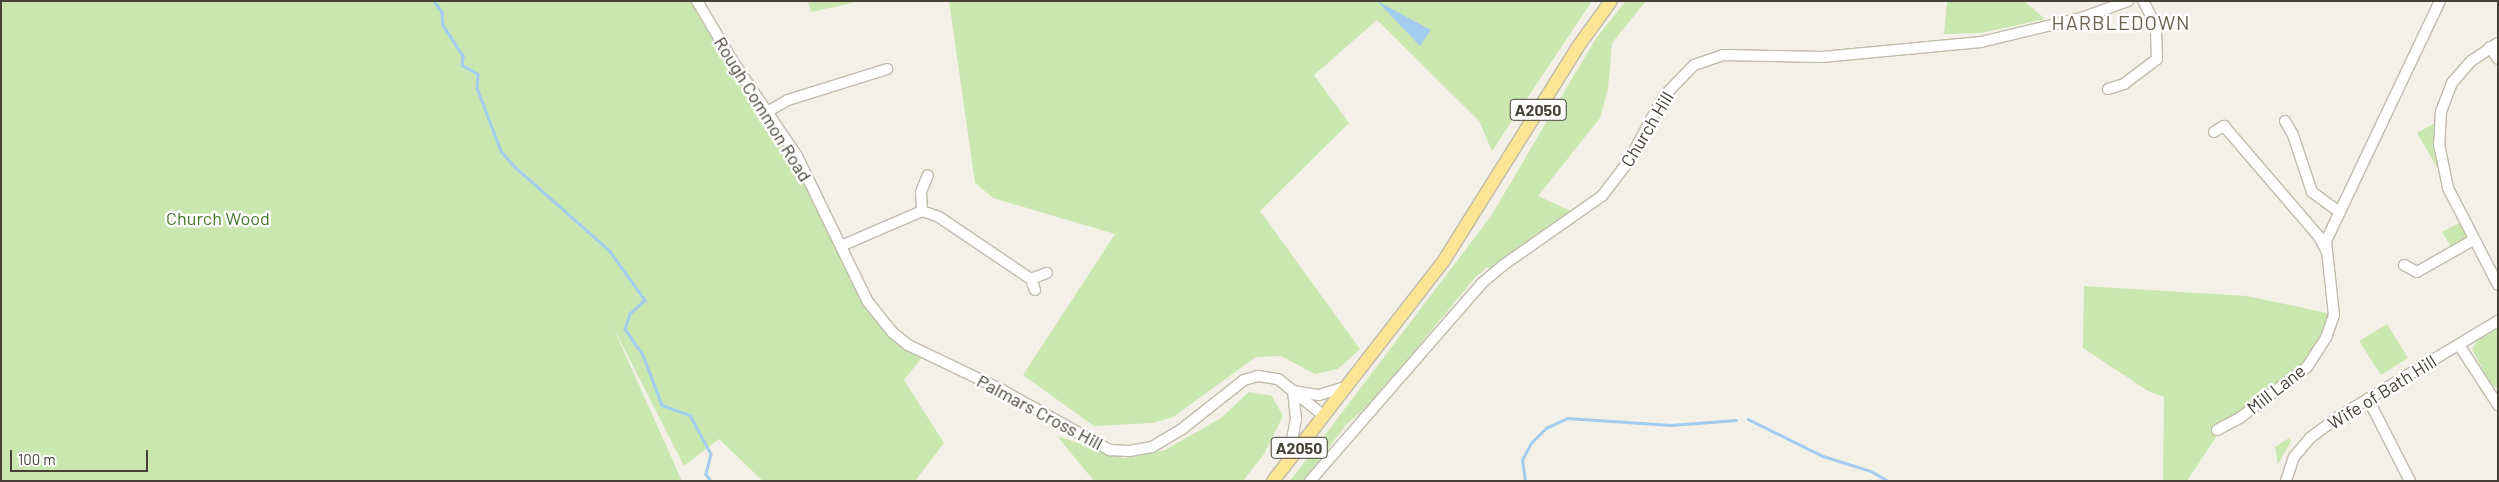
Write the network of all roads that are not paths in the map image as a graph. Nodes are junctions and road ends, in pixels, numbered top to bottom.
1 (697, 1) edge
2 (1611, 1) edge
3 (2128, 1) edge
4 (2143, 1) edge
5 (2440, 1) edge
6 (2494, 45) edge
7 (2498, 59) edge
8 (887, 68) dead end
9 (2108, 90) dead end
10 (767, 112) junction
11 (2285, 121) dead end
12 (2214, 132) dead end
13 (928, 176) dead end
14 (922, 210) junction
15 (2340, 212) junction
16 (2473, 240) junction
17 (840, 246) junction
18 (2326, 251) junction
19 (2404, 266) dead end
20 (1047, 273) dead end
21 (1031, 279) junction
22 (2498, 285) edge
23 (1034, 290) dead end
24 (2498, 321) edge
25 (2459, 345) junction
26 (1348, 386) junction
27 (1293, 390) junction
28 (2368, 399) junction
29 (2497, 401) edge
30 (1324, 416) junction
31 (2217, 430) dead end
32 (1287, 463) junction
33 (1273, 481) edge
34 (1310, 481) edge
35 (2286, 481) edge
36 (2410, 481) edge

1 - 10 street, Rough Common Road
2 - 26 main road, A2050
3 - 34 street, Church Hill
4 - 9 street
5 - 15 street, Mill Lane
6 - 7 street
6 - 16 street
8 - 10 street
10 - 17 street, Rough Common Road
11 - 15 street
12 - 18 street, Mill Lane
13 - 14 street
14 - 17 street
14 - 21 street
15 - 18 street, Mill Lane
16 - 19 street
16 - 22 street
17 - 27 street, Palmars Cross Hill
18 - 31 street, Mill Lane
20 - 21 street
21 - 23 street
24 - 25 street, Wife of Bath Hill
25 - 28 street, Wife of Bath Hill
25 - 29 street
26 - 27 street
26 - 30 main road, A2050
27 - 30 street, Palmars Cross Hill
27 - 32 street
28 - 35 street, Wife of Bath Hill
28 - 36 street
30 - 32 main road, A2050
32 - 33 main road, A2050

